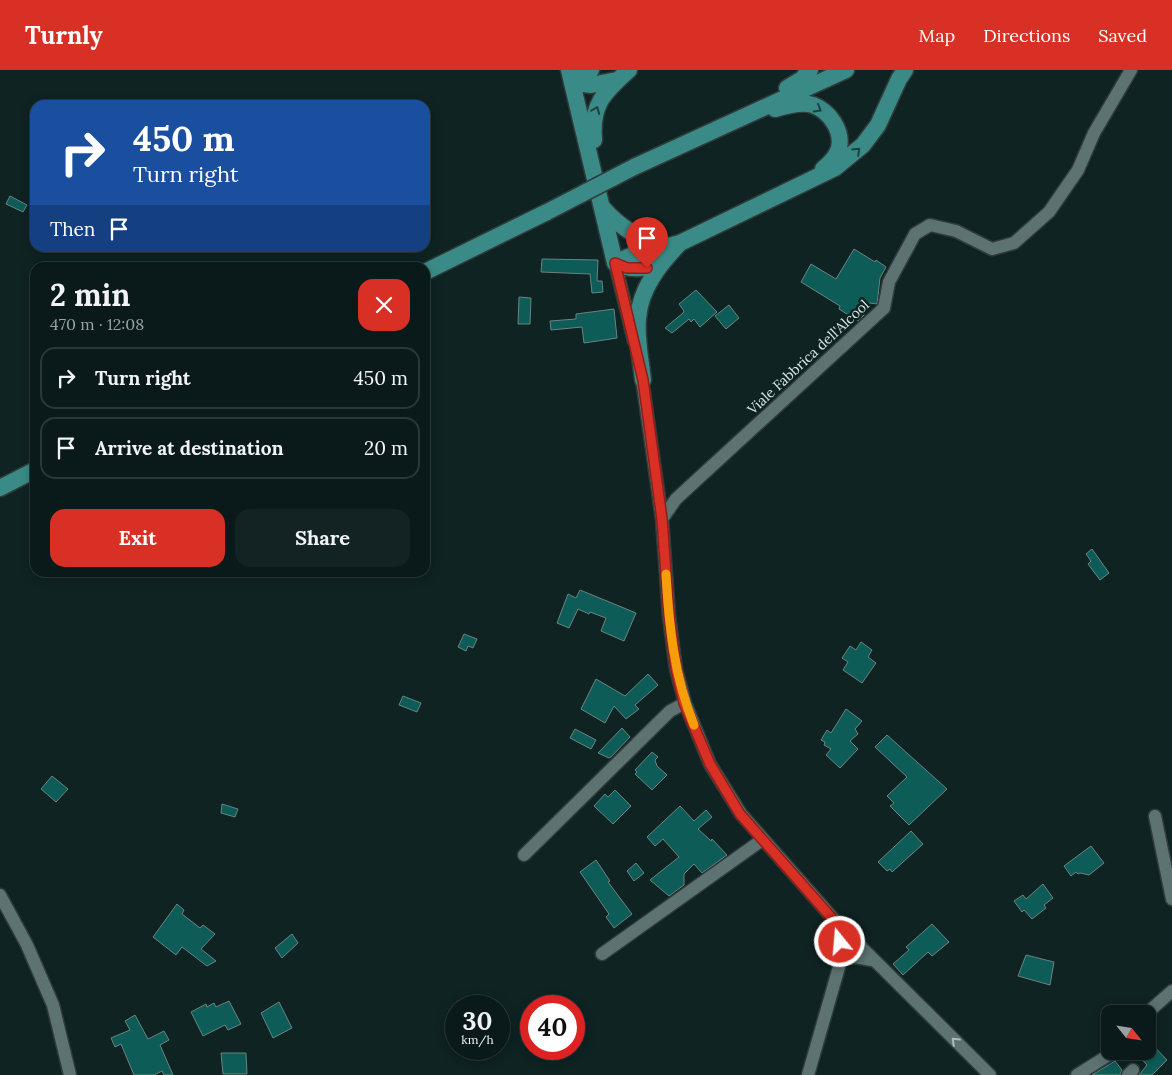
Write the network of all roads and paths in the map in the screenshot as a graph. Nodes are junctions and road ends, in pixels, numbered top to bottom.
1 (591, 70) edge
2 (810, 70) edge
3 (846, 70) edge
4 (905, 70) edge
5 (1131, 70) edge
6 (623, 75) edge
7 (571, 76) edge
8 (722, 126) junction
9 (816, 176) junction
10 (600, 199) junction
11 (660, 256) junction
12 (615, 263) junction
13 (430, 270) edge
14 (643, 380) junction
15 (30, 473) edge
16 (0, 488) edge
17 (662, 519) junction
18 (684, 703) junction
19 (1156, 816) dead end
20 (762, 840) junction
21 (524, 855) dead end
22 (0, 895) edge
23 (1172, 899) edge
24 (837, 924) junction
25 (602, 954) dead end
26 (841, 960) junction
27 (872, 960) junction
28 (1172, 991) edge
29 (1156, 1005) edge
30 (1101, 1060) edge
31 (70, 1075) edge
32 (808, 1075) edge
33 (990, 1075) edge
34 (1076, 1075) edge

1 - 7 main road
2 - 8 main road
3 - 8 main road
9 -> 4 main road
5 - 17 street, Viale Fabbrica dell'Alcool
6 - 7 main road
10 -> 6 main road
7 - 10 main road
8 -> 9 main road
8 - 13 main road, bridge
9 - 11 main road
10 - 11 main road
10 - 12 main road
11 - 12 main road
11 - 14 main road
12 - 14 street
14 - 17 street
15 - 16 main road
17 - 18 street
18 - 20 street
18 - 21 street
19 - 23 street
20 - 24 street
20 - 25 street
22 - 31 street
24 - 26 street
24 - 27 street
26 - 27 street
26 - 32 street
33 -> 27 street
28 - 29 street
30 - 34 street

